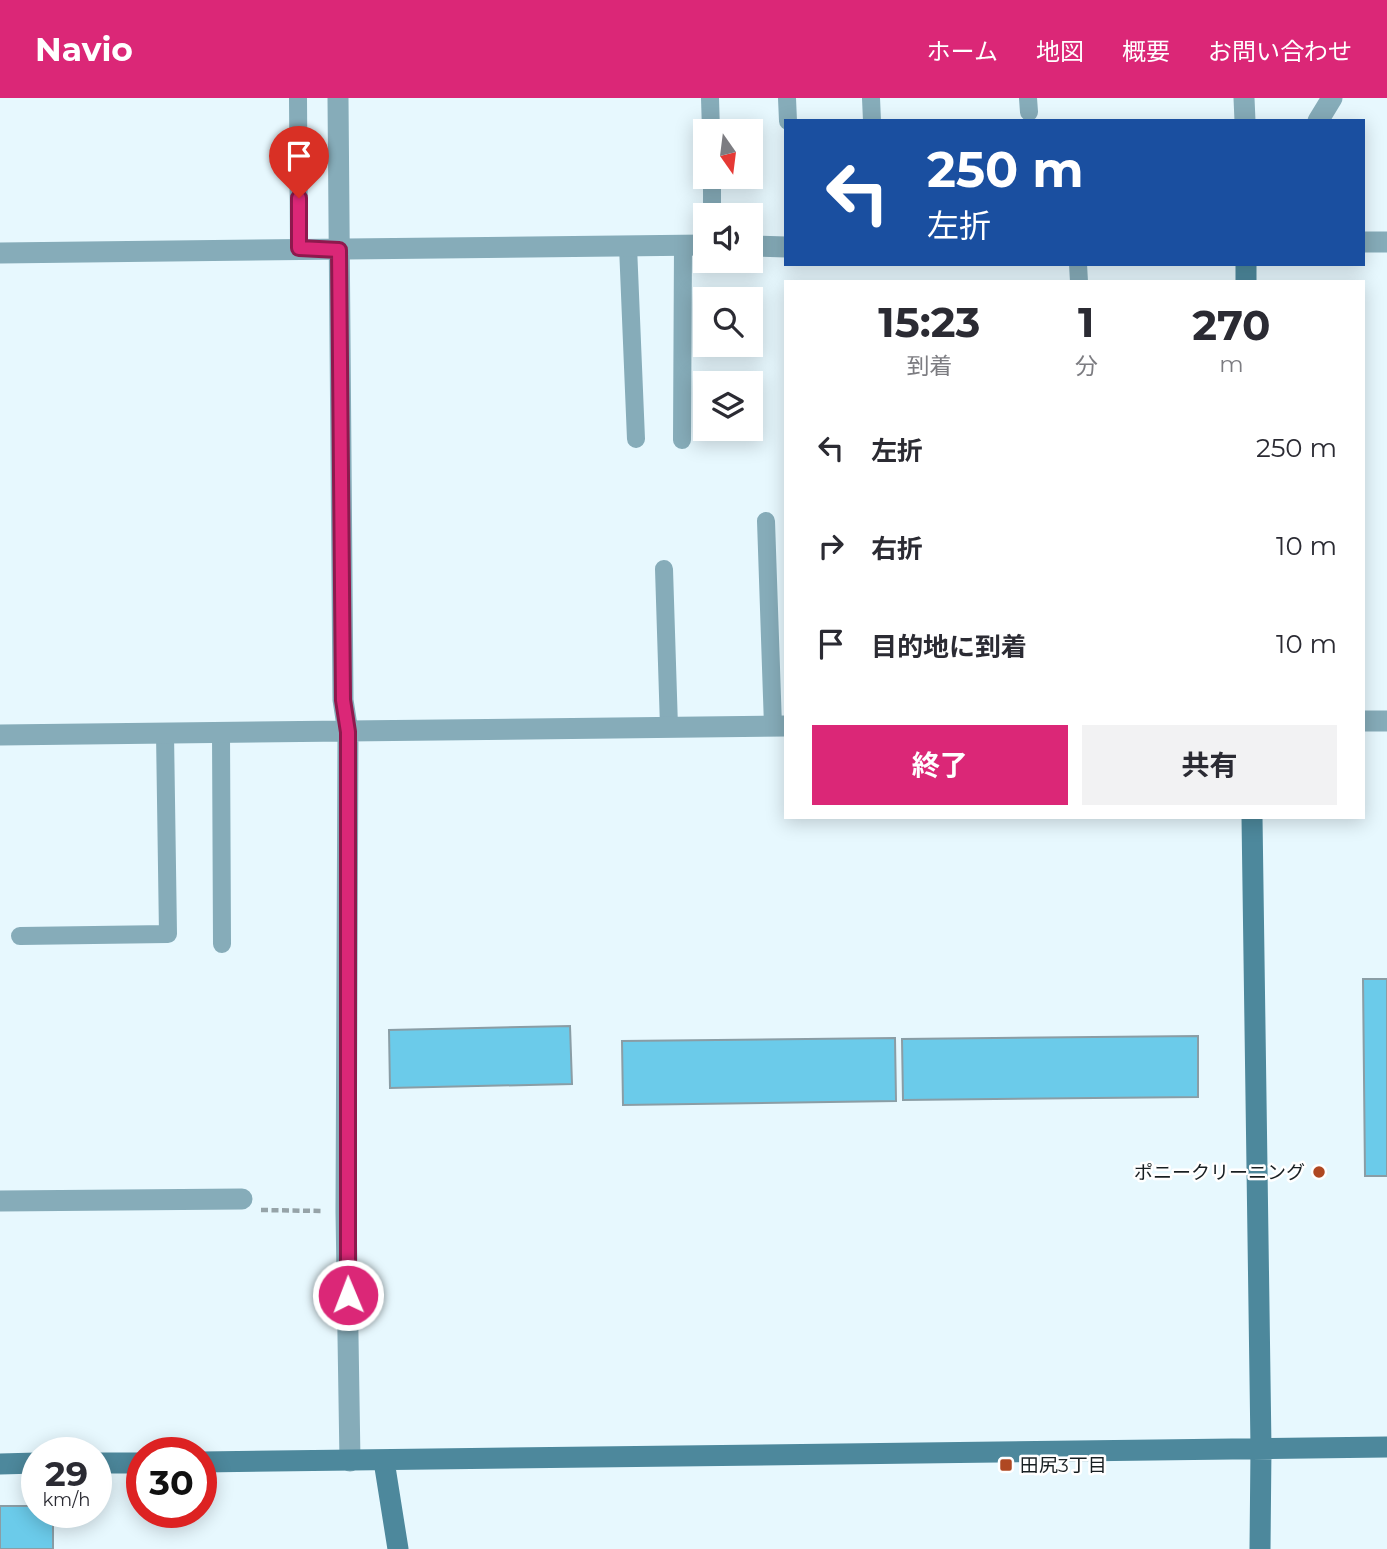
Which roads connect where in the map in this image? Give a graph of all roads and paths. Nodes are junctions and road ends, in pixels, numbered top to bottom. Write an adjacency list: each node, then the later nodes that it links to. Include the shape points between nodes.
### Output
1 (298, 98): 20 (lane)
2 (338, 98): 21 (street)
3 (710, 98): 8 (lane)
4 (787, 98): 9 (lane)
5 (871, 98): 10 (lane)
6 (1244, 98): 11 (street)
7 (1332, 98): 12 (street)
8 (711, 119)
9 (788, 119)
10 (872, 119)
11 (1245, 119)
12 (1319, 119)
13 (1365, 242): 14 (street)
14 (1387, 242)
15 (628, 246): 16 (street); 21 (street); 23 (lane)
16 (683, 246): 17 (street); 24 (lane)
17 (693, 246)
18 (763, 246): 19 (street)
19 (784, 247)
20 (299, 248): 21 (street); 22 (street)
21 (339, 250): 31 (street, via 343,700)
22 (0, 253)
23 (636, 439)
24 (682, 440)
25 (766, 522): 29 (lane)
26 (664, 569): 30 (lane)
27 (1365, 721): 28 (street)
28 (1387, 721)
29 (779, 726): 30 (street)
30 (669, 727): 31 (street)
31 (348, 732): 33 (street); 40 (street)
32 (165, 733): 33 (street); 34 (street); 36 (lane, via 169,934)
33 (221, 733): 37 (lane)
34 (0, 735)
35 (1252, 819): 42 (street)
36 (20, 936)
37 (222, 944)
38 (242, 1199): 39 (street); 40 (path, via 263,1211)
39 (0, 1201)
40 (346, 1212): 43 (street)
41 (1387, 1447): 42 (street)
42 (1261, 1448): 44 (street); 49 (street)
43 (351, 1461): 44 (street); 45 (street)
44 (384, 1461): 48 (street)
45 (217, 1462)
46 (21, 1463): 47 (street)
47 (0, 1464)
48 (398, 1549)
49 (1260, 1549)

